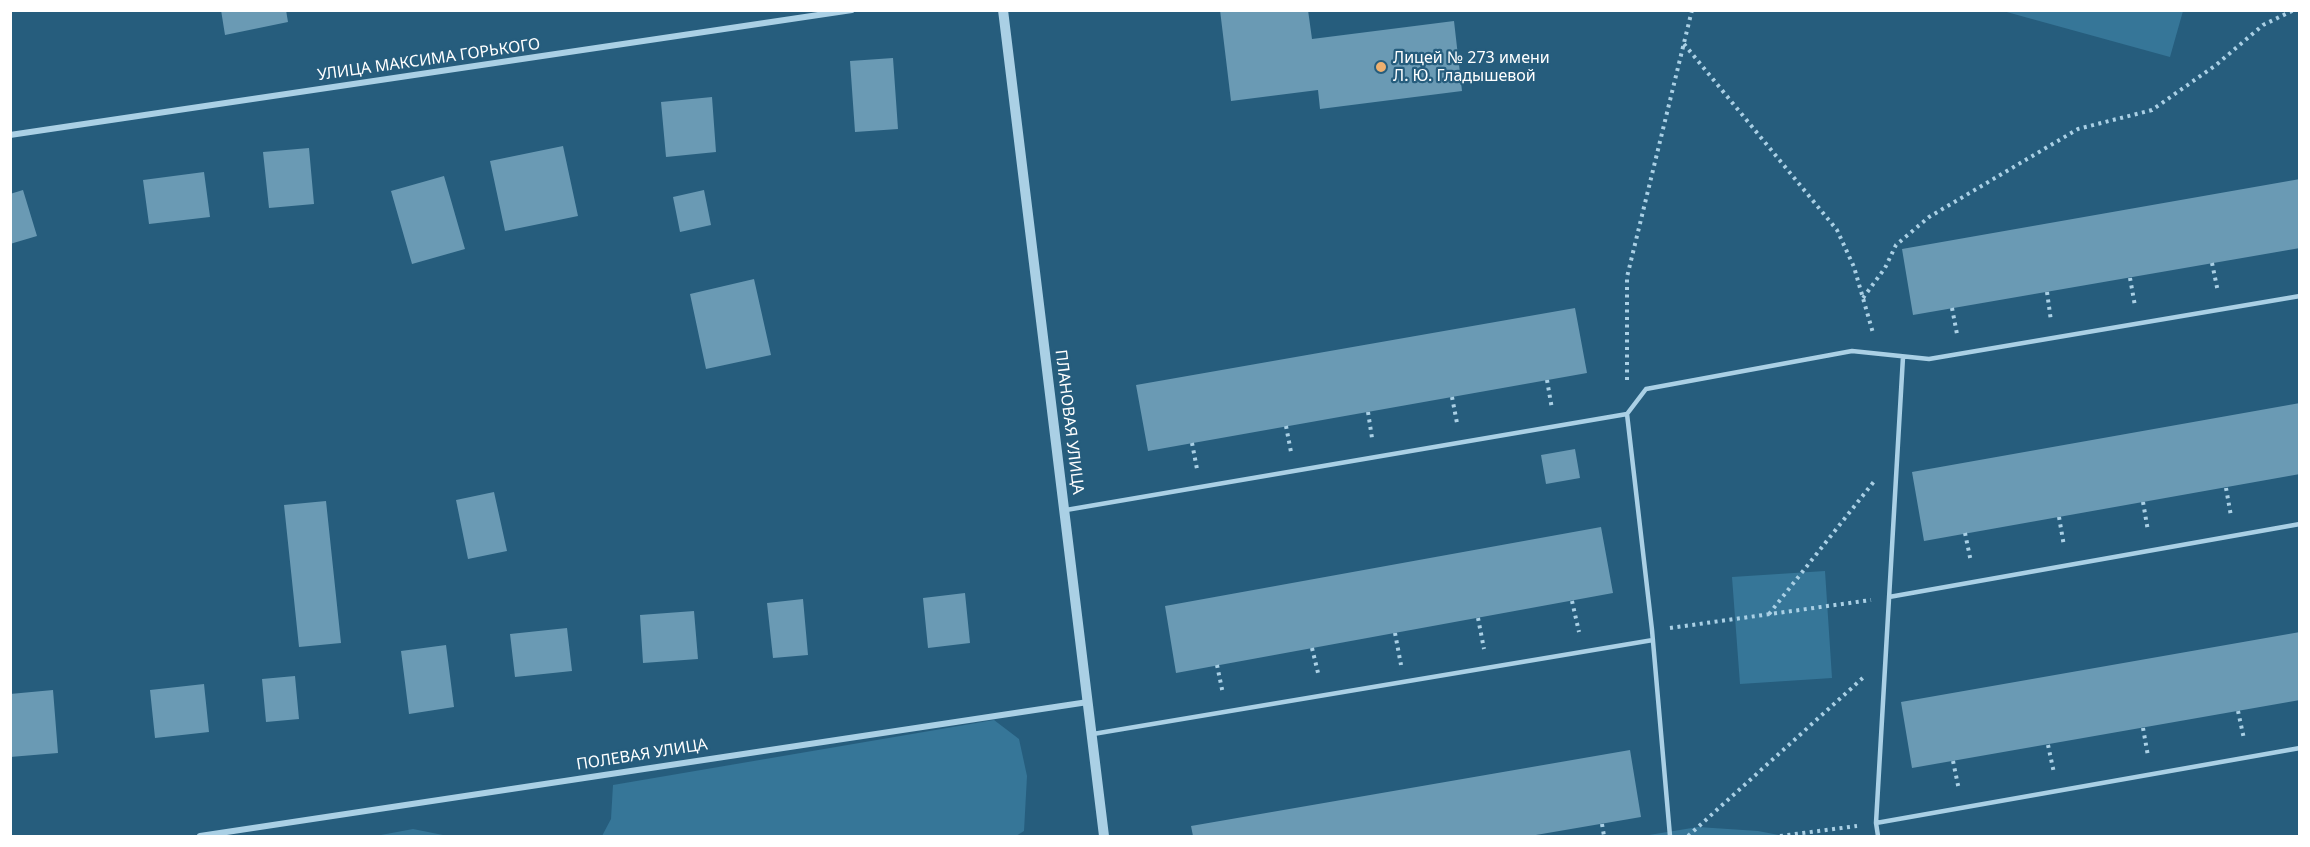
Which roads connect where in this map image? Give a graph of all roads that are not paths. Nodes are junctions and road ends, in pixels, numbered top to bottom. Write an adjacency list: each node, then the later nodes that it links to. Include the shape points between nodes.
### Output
1 (852, 10): 3 (street, УЛИЦА МАКСИМА ГОРЬКОГО)
2 (1004, 10): 7 (street, ПЛАНОВАЯ УЛИЦА)
3 (10, 135)
4 (2300, 296): 5 (lane, via 1929,359)
5 (1903, 357): 6 (lane, via 1852,351 1646,389); 9 (lane)
6 (1627, 414): 7 (lane); 10 (lane)
7 (1065, 510): 11 (street, ПЛАНОВАЯ УЛИЦА)
8 (2300, 524): 9 (lane)
9 (1889, 597): 14 (lane)
10 (1653, 639): 12 (lane); 17 (lane)
11 (1088, 702): 12 (street, ПЛАНОВАЯ УЛИЦА); 15 (street, ПОЛЕВАЯ УЛИЦА)
12 (1092, 734): 16 (street, ПЛАНОВАЯ УЛИЦА)
13 (2300, 748): 14 (lane)
14 (1876, 823): 18 (lane)
15 (200, 837)
16 (1104, 837)
17 (1670, 837)
18 (1878, 837)

